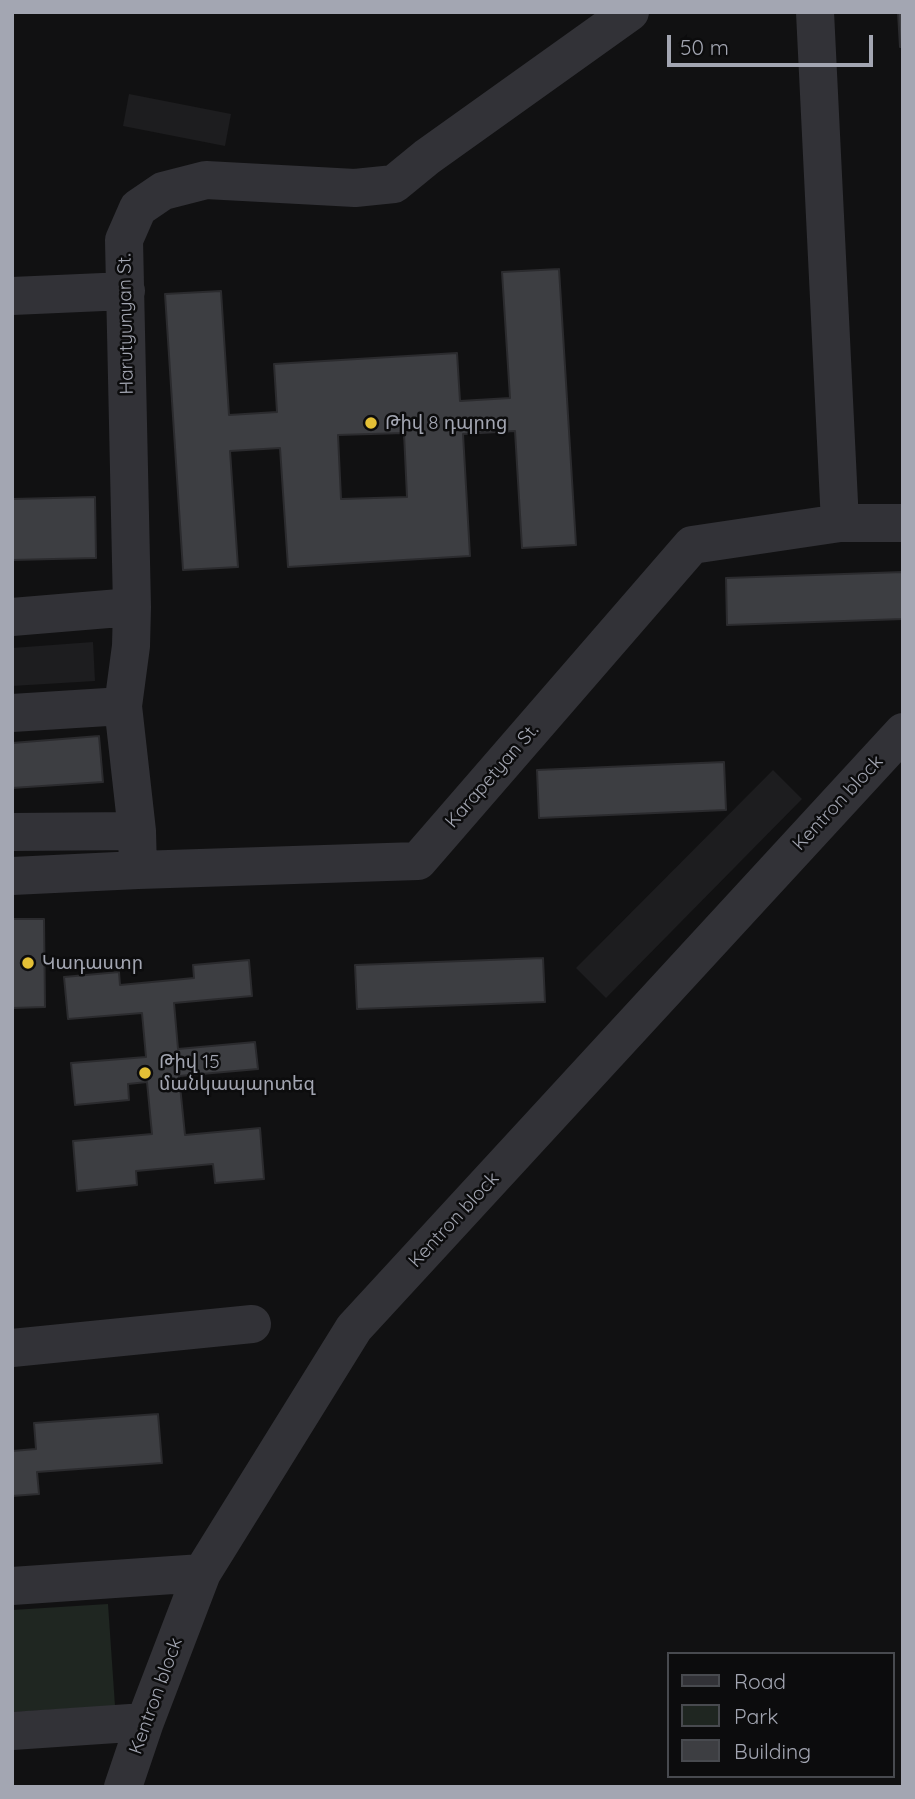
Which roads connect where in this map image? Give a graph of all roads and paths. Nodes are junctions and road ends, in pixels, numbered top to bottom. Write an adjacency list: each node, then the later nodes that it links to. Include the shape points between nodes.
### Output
1 (629, 12): 3 (street, Harutyunyan St., via 394,184 355,187 206,180 163,191 138,208 124,240)
2 (815, 12): 5 (street)
3 (125, 291): 4 (street); 7 (street, Harutyunyan St.)
4 (12, 296)
5 (840, 523): 6 (street, Karapetyan St.); 14 (street, Karapetyan St., via 692,545 418,861)
6 (903, 523)
7 (132, 607): 8 (street); 9 (street, Harutyunyan St.)
8 (12, 617)
9 (123, 706): 10 (street); 12 (street, Harutyunyan St.)
10 (12, 713)
11 (903, 732): 18 (street, Kentron block, via 354,1328)
12 (137, 831): 13 (street); 14 (street, Harutyunyan St.)
13 (12, 832)
14 (138, 870): 15 (street, Karapetyan St.)
15 (12, 876)
16 (252, 1324): 17 (street)
17 (12, 1348)
18 (202, 1573): 19 (street); 20 (street, Kentron block)
19 (12, 1586)
20 (145, 1722): 21 (street); 22 (street, Kentron block)
21 (12, 1731)
22 (123, 1787)

